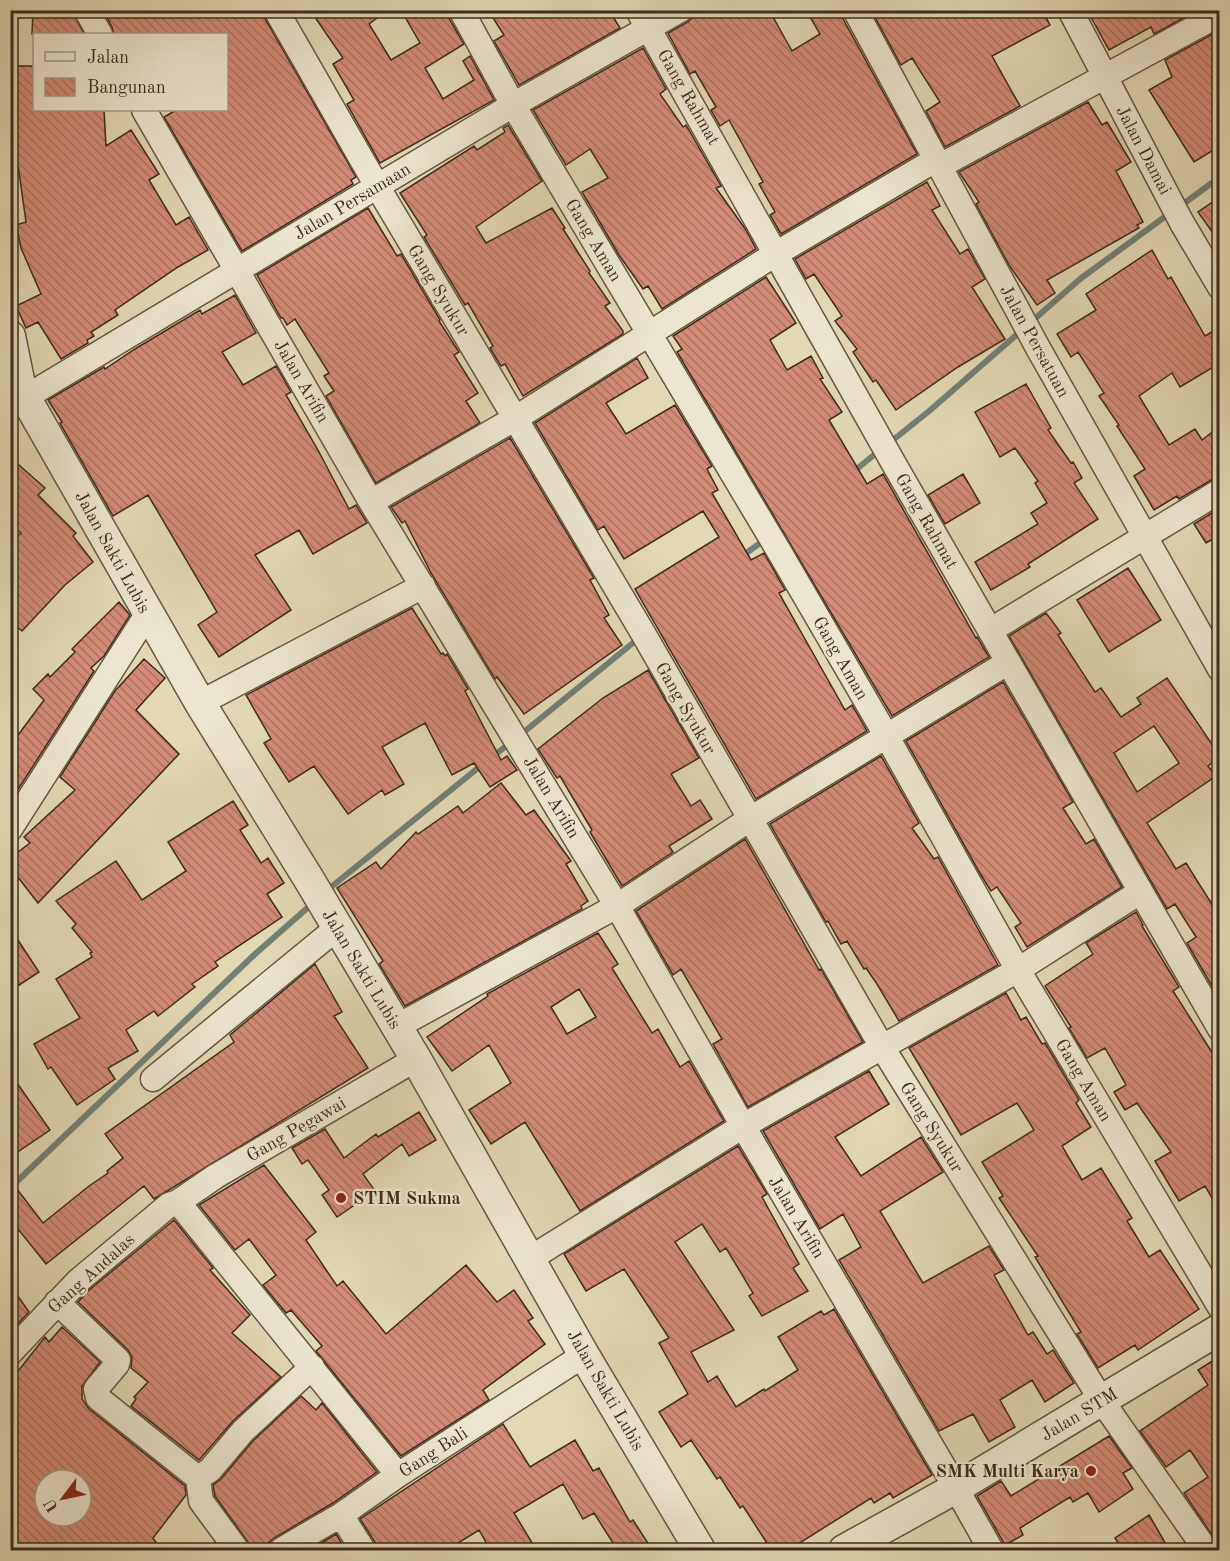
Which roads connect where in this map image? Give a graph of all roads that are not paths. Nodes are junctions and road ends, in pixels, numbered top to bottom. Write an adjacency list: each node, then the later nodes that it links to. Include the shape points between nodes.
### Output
1 (86, 10): 9 (street)
2 (276, 10): 14 (street, Gang Syukur)
3 (461, 10): 11 (street, Gang Aman)
4 (680, 10): 8 (street, Jalan Persamaan)
5 (855, 10): 13 (street, Jalan Persatuan)
6 (1070, 10): 10 (street, Jalan Damai)
7 (1220, 14): 10 (street)
8 (644, 20): 11 (street, Jalan Persamaan); 15 (street, Gang Rahmat)
9 (99, 33)
10 (1104, 76): 13 (street); 17 (street, Jalan Damai)
11 (513, 105): 14 (street, Jalan Persamaan); 18 (street, Gang Aman)
12 (145, 111): 16 (street, Jalan Arifin)
13 (938, 162): 15 (street); 24 (street, Jalan Persatuan)
14 (377, 186): 16 (street, Jalan Persamaan); 21 (street, Gang Syukur)
15 (777, 253): 18 (street); 27 (street, Gang Rahmat)
16 (237, 269): 20 (street, Jalan Persamaan); 23 (street, Jalan Arifin)
17 (1220, 287)
18 (649, 333): 21 (street); 31 (street, Gang Aman)
19 (10, 336): 20 (street, Jalan Sakti Lubis)
20 (19, 392): 26 (street, Jalan Sakti Lubis)
21 (516, 418): 23 (street); 32 (street, Gang Syukur)
22 (1220, 491): 24 (street)
23 (371, 502): 25 (street, Jalan Arifin)
24 (1145, 536): 27 (street); 29 (street, Jalan Persatuan)
25 (423, 586): 30 (street); 35 (street, Jalan Arifin)
26 (148, 613): 30 (street, Jalan Sakti Lubis); 33 (street)
27 (991, 630): 28 (street, Gang Rahmat)
28 (1007, 663): 31 (street); 34 (street, Gang Rahmat)
29 (1220, 669)
30 (200, 703): 36 (street, Jalan Sakti Lubis)
31 (886, 735): 32 (street); 37 (street, Gang Aman)
32 (750, 819): 35 (street); 40 (street, Gang Syukur)
33 (10, 829)
34 (1140, 892): 37 (street); 39 (street, Gang Rahmat)
35 (617, 906): 38 (street); 43 (street, Jalan Arifin)
36 (335, 924): 38 (street, Jalan Sakti Lubis); 42 (street)
37 (1018, 970): 40 (street); 47 (street, Gang Aman)
38 (396, 1027): 41 (street, Jalan Sakti Lubis)
39 (1220, 1029)
40 (882, 1047): 43 (street); 52 (street, Gang Syukur)
41 (416, 1059): 44 (street, Gang Pegawai); 45 (street, Jalan Sakti Lubis)
42 (153, 1079)
43 (743, 1126): 45 (street); 55 (street, Jalan Arifin)
44 (178, 1202): 46 (street, Gang Andalas, via 169,1205 102,1260); 51 (street)
45 (531, 1258): 50 (street, Jalan Sakti Lubis)
46 (57, 1302): 49 (street, Gang Andalas); 54 (street, via 118,1360 96,1389 98,1398)
47 (1220, 1307)
48 (1220, 1329): 52 (street, Jalan STM)
49 (10, 1353)
50 (584, 1355): 53 (street, Gang Bali); 60 (street, Jalan Sakti Lubis)
51 (312, 1367): 53 (street); 54 (street)
52 (1102, 1401): 55 (street, Jalan STM); 63 (street, Gang Syukur)
53 (398, 1475): 56 (street, Gang Bali)
54 (198, 1478): 57 (street, via 201,1501)
55 (956, 1488): 61 (street, Jalan STM); 62 (street, Jalan Arifin)
56 (341, 1515): 58 (street, Gang Bali); 59 (street)
57 (237, 1551)
58 (281, 1551)
59 (363, 1551)
60 (700, 1551)
61 (844, 1551)
62 (991, 1551)
63 (1206, 1551)

